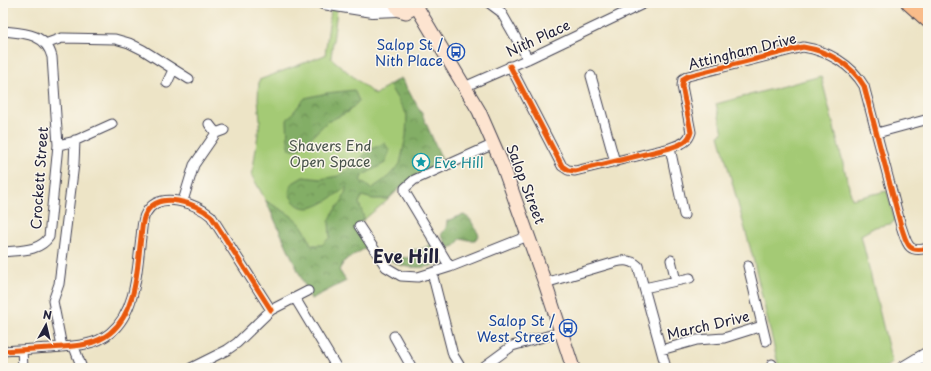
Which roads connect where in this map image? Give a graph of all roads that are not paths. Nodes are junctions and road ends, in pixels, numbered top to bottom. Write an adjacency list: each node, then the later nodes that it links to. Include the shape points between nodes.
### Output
1 (323, 3): 5 (street, via 374,11)
2 (489, 3): 10 (street, via 501,12)
3 (645, 3): 6 (street, Nith Place)
4 (909, 3): 7 (main road)
5 (404, 6): 16 (main road, Salop Street, via 425,22)
6 (628, 6): 10 (street, Nith Place)
7 (928, 20)
8 (3, 31): 9 (street, via 35,35)
9 (45, 44): 12 (street, via 62,38 115,39 143,50); 23 (street, Crockett Street, via 50,48 52,57)
10 (528, 59): 11 (street, Nith Place)
11 (510, 66): 16 (street, Nith Place); 25 (street, Attingham Drive, via 562,166 575,171)
12 (174, 70): 14 (street); 15 (street)
13 (591, 76): 25 (street)
14 (189, 79)
15 (167, 83)
16 (464, 87): 22 (main road, Salop Street)
17 (928, 120): 20 (street)
18 (112, 124): 21 (street)
19 (210, 124): 26 (street, via 220,132 194,165)
20 (877, 133): 24 (street, Attingham Drive, via 864,86 857,74 837,59 815,49 803,47 683,79 682,86 691,132 684,143); 30 (street, Attingham Drive, via 908,245 912,250)
21 (75, 140): 23 (street); 47 (street, via 59,284 53,301)
22 (494, 144): 29 (main road, Salop Street); 34 (street, via 414,180 405,188)
23 (58, 145): 31 (street, Crockett Street, via 49,237 45,244 33,248)
24 (670, 148): 25 (street, Attingham Drive); 27 (street)
25 (615, 162)
26 (183, 201): 42 (street, via 211,216); 48 (street, via 164,201 145,213 132,298 126,311 114,330 104,338)
27 (684, 215)
28 (359, 226): 35 (street, via 386,267 401,276 418,277)
29 (528, 236): 34 (street); 38 (main road, Salop Street)
30 (928, 248)
31 (3, 252)
32 (671, 260): 37 (street)
33 (748, 266): 43 (street, March Drive)
34 (450, 267): 35 (street)
35 (432, 273): 58 (street, via 453,355)
36 (690, 278): 37 (street)
37 (676, 281): 39 (street)
38 (545, 283): 39 (street, via 623,260 631,261 638,266); 44 (main road, Salop Street)
39 (644, 288): 50 (street)
40 (308, 291): 41 (street)
41 (295, 298): 42 (street); 56 (street)
42 (271, 310): 53 (street, via 237,344)
43 (762, 326): 46 (street, March Drive); 50 (street, March Drive, via 724,338 697,340)
44 (561, 332): 59 (street, via 512,346); 60 (main road, Salop Street)
45 (394, 336): 57 (street)
46 (766, 341)
47 (62, 347): 48 (street); 49 (street)
48 (74, 347): 55 (street)
49 (22, 350): 51 (street); 54 (street)
50 (661, 350): 61 (street)
51 (3, 351)
52 (928, 353): 62 (street)
53 (196, 367)
54 (23, 368)
55 (82, 368)
56 (337, 368)
57 (412, 368)
58 (461, 368)
59 (482, 368)
60 (573, 368)
61 (666, 368)
62 (903, 368)

